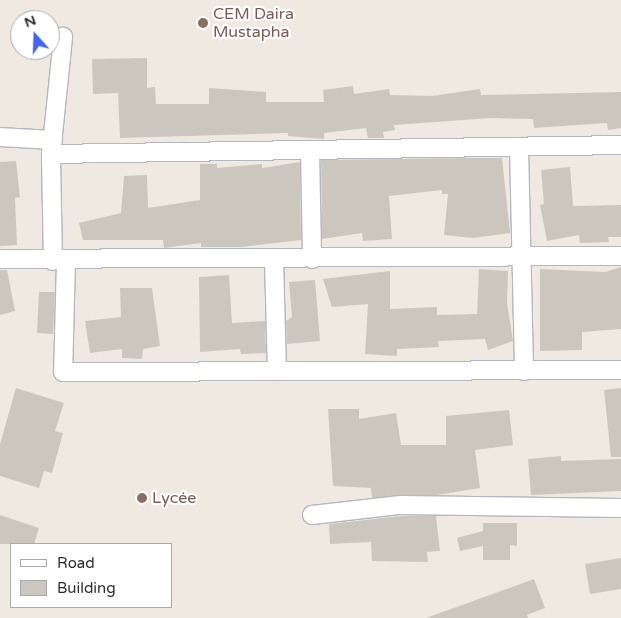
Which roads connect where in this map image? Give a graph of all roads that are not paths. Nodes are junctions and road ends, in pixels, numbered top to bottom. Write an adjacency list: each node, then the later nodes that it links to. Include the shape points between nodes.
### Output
1 (63, 37): 4 (street)
2 (0, 137): 4 (street)
3 (621, 145): 5 (street)
4 (52, 147): 6 (street); 12 (street)
5 (519, 147): 6 (street); 8 (street)
6 (310, 150): 10 (street)
7 (621, 256): 8 (street)
8 (522, 257): 10 (street); 13 (street)
9 (0, 258): 12 (street)
10 (312, 259): 11 (street)
11 (274, 260): 12 (street); 15 (street)
12 (59, 261): 15 (street, via 63,372)
13 (524, 370): 14 (street); 15 (street)
14 (621, 370)
15 (277, 371)
16 (621, 508): 17 (street, via 400,505)
17 (312, 515)

